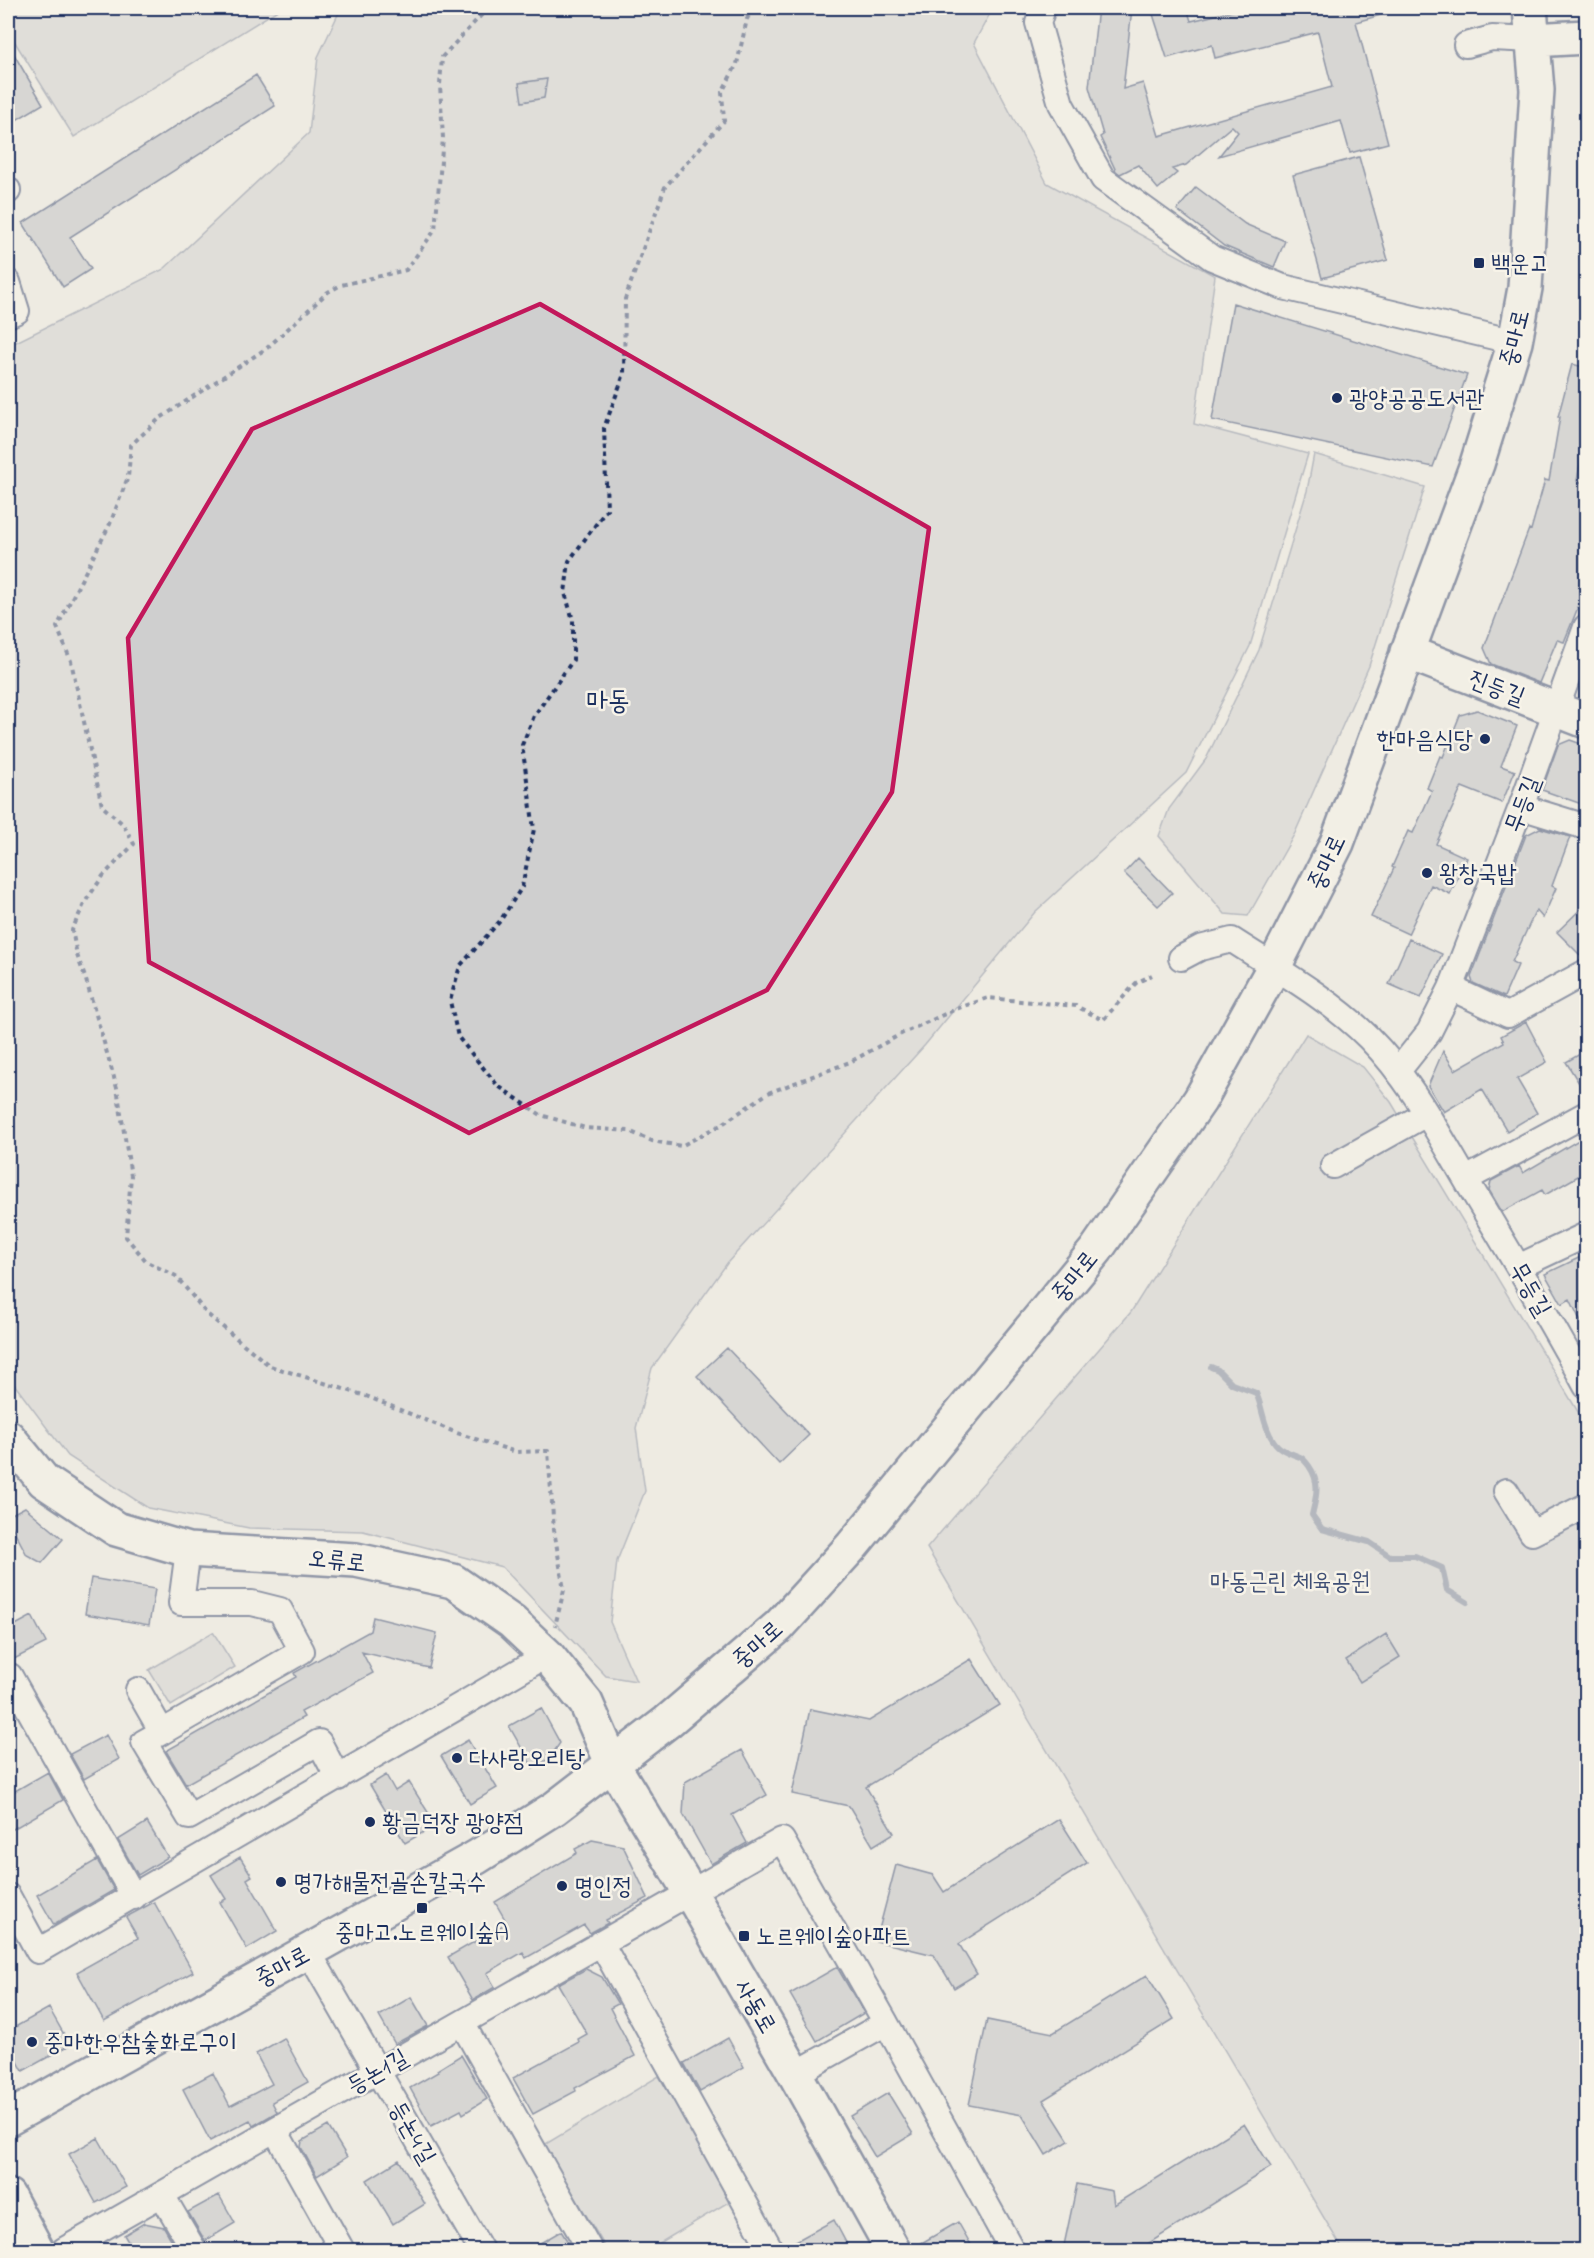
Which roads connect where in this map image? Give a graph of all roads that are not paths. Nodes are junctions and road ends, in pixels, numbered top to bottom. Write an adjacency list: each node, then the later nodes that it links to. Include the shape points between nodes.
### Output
1 (1044, 8): 8 (street, via 1038,23 1061,104 1103,179 1212,258 1283,287)
2 (1530, 8): 4 (main road, 중마로)
3 (1587, 37): 4 (main road)
4 (1533, 40): 5 (street, via 1492,38); 8 (main road, 중마로, via 1537,90 1534,156 1526,288)
5 (1466, 45)
6 (8, 282): 7 (street, via 17,311)
7 (8, 315)
8 (1515, 342): 10 (main road, 중마로, via 1477,464)
9 (1587, 627): 11 (street, 무등길)
10 (1407, 652): 11 (main road, 진등길); 15 (main road, 중마로, via 1337,843)
11 (1572, 715): 12 (street, 무등길)
12 (1521, 807): 13 (street); 17 (street, 무등길)
13 (1587, 826)
14 (1181, 958): 15 (street, 무등길, via 1200,948 1232,940)
15 (1274, 967): 18 (street, 무등길, via 1369,1037); 34 (main road, 중마로, via 1200,1100 1096,1250 913,1474 779,1626)
16 (1587, 972): 17 (street, via 1509,1015)
17 (1451, 988): 18 (street, 무등길, via 1429,1032)
18 (1398, 1071): 19 (street, 무등길)
19 (1426, 1114): 21 (street); 22 (street, 무등길)
20 (1587, 1114): 22 (street)
21 (1333, 1166)
22 (1466, 1179): 24 (street, 무등길)
23 (1587, 1235): 24 (street)
24 (1518, 1267): 25 (street, 무등길)
25 (1585, 1381)
26 (8, 1437): 29 (main road, 오류로, via 44,1480 116,1529)
27 (1506, 1491): 28 (street, via 1532,1533)
28 (1587, 1506)
29 (188, 1550): 30 (main road, 오류로, via 356,1560 453,1581 512,1622); 33 (street, via 181,1603 252,1603 280,1610 302,1651)
30 (547, 1655): 34 (main road, 오류로, via 586,1703); 35 (street)
31 (8, 1677): 38 (street)
32 (138, 1690): 33 (street)
33 (162, 1732): 35 (street, via 144,1742 189,1817 318,1742)
34 (613, 1765): 36 (main road, 사동로); 40 (main road, 중마로, via 555,1808 474,1859)
35 (338, 1778): 38 (street)
36 (690, 1892): 39 (street, 등논1길); 42 (street, 등논1길, via 782,1840); 44 (main road, 사동로)
37 (8, 1896): 38 (street, via 38,1951)
38 (134, 1897)
39 (601, 1943): 41 (street, 등논1길); 55 (street)
40 (308, 1951): 43 (street, 등논4길); 45 (main road, 중마로)
41 (462, 2023): 43 (street, 등논1길); 54 (street)
42 (886, 2023): 44 (street); 57 (street)
43 (378, 2070): 46 (street, 등논1길); 53 (street, 등논4길)
44 (795, 2074): 56 (main road, 사동로)
45 (8, 2119)
46 (275, 2130): 47 (street, 등논1길); 52 (street)
47 (162, 2195): 50 (street, 등논1길); 51 (street)
48 (8, 2196): 49 (main road)
49 (37, 2250)
50 (64, 2250)
51 (194, 2250)
52 (342, 2250)
53 (480, 2250)
54 (590, 2250)
55 (771, 2250)
56 (893, 2250)
57 (1012, 2250)

